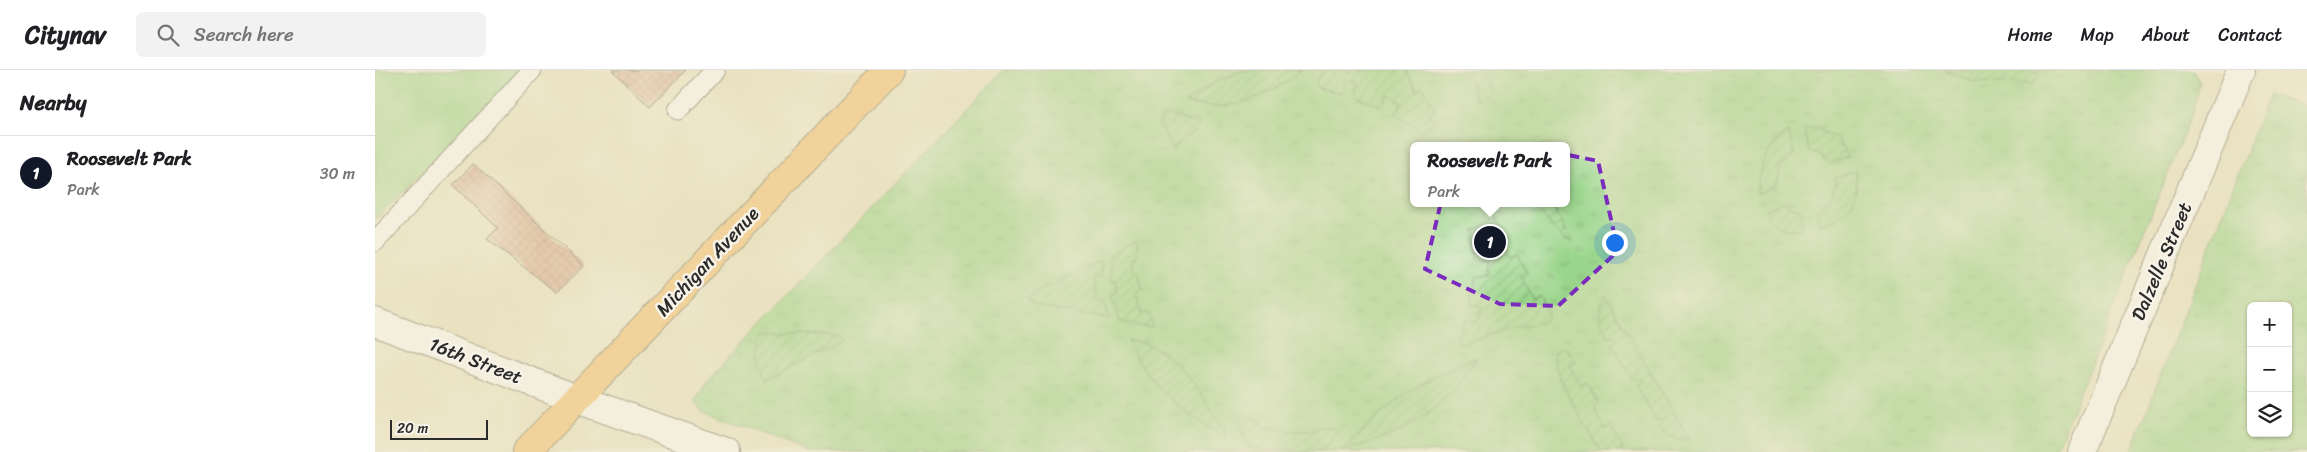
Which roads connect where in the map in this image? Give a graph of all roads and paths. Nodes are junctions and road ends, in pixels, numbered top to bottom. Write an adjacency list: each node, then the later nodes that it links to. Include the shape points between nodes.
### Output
1 (532, 70): 6 (lane)
2 (715, 70): 5 (lane)
3 (889, 70): 8 (main road, Michigan Avenue)
4 (2241, 70): 11 (street, Dalzelle Street)
5 (678, 110)
6 (375, 242)
7 (375, 322): 8 (street, 16th Street)
8 (577, 399): 9 (main road, Michigan Avenue); 10 (street, 16th Street)
9 (526, 452)
10 (726, 452)
11 (2082, 452)

